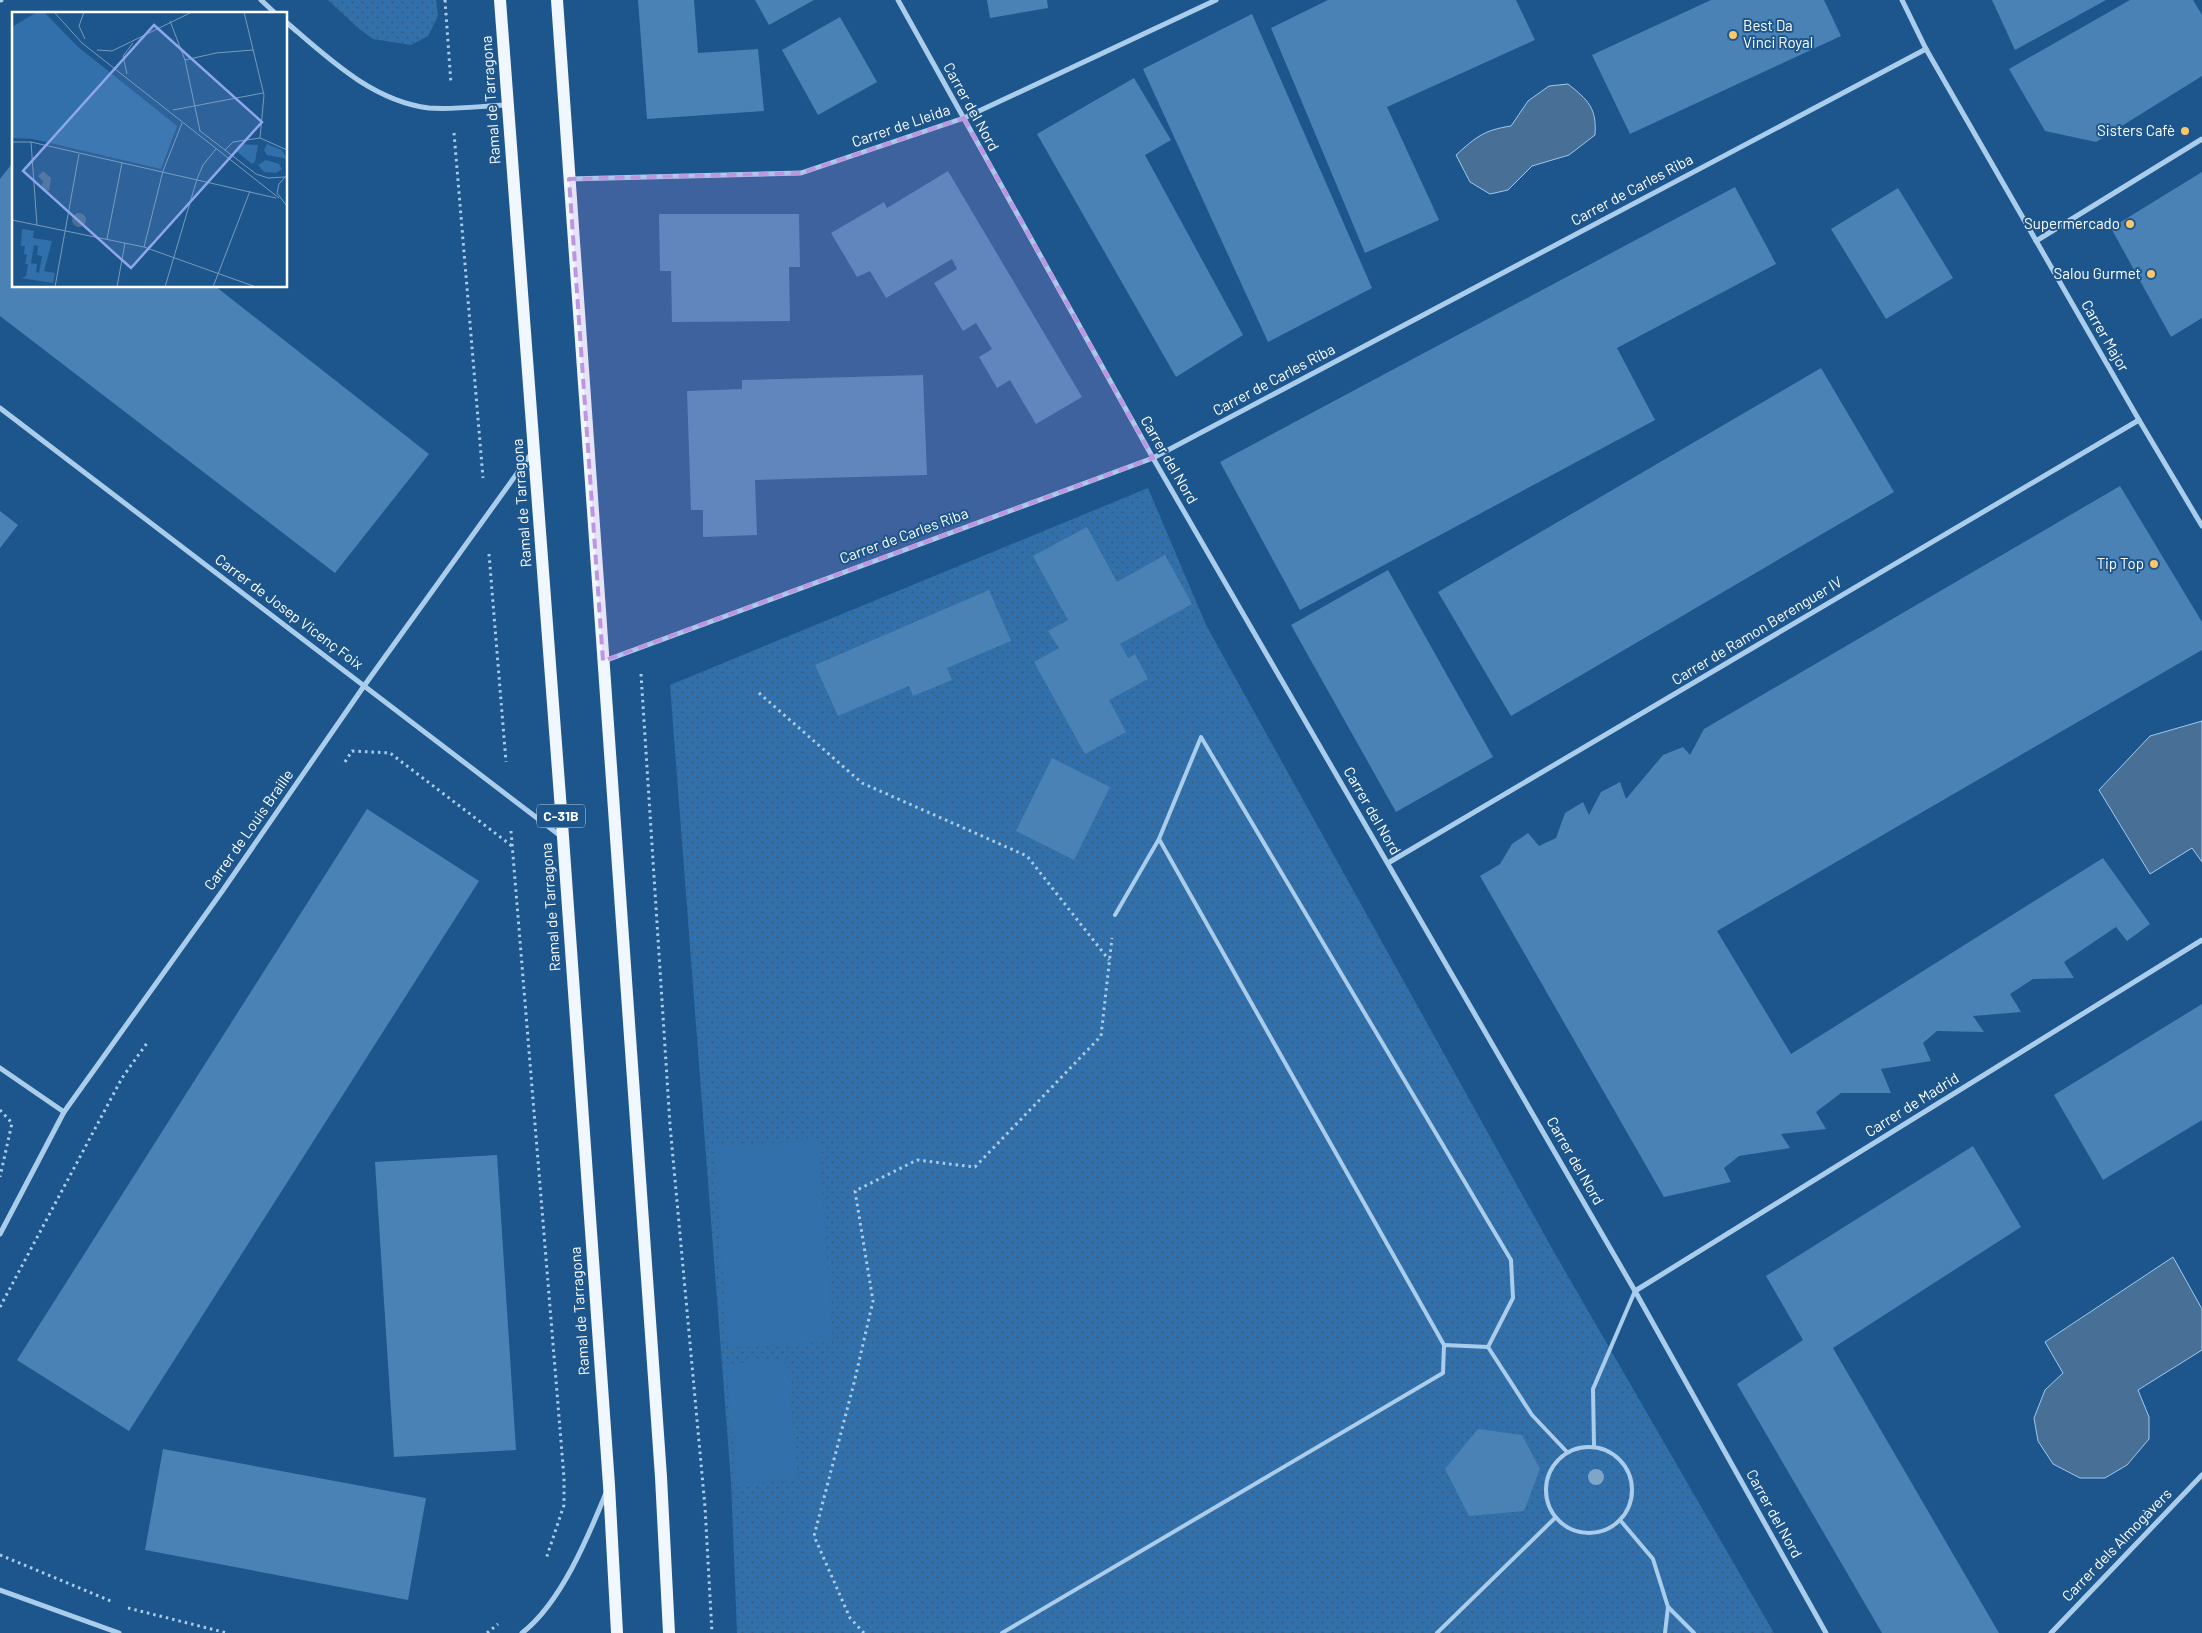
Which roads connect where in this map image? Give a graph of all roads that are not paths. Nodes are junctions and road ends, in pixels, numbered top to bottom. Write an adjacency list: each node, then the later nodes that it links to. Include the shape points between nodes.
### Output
1 (261, 0): 7 (street)
2 (500, 0): 10 (main road, Ramal de Tarragona / C-31B)
3 (556, 0): 13 (main road)
4 (898, 0): 11 (street, Carrer del Nord)
5 (1216, 0): 11 (street, Carrer de Lleida)
6 (1902, 0): 9 (street, Carrer Major)
7 (274, 12)
8 (288, 24): 10 (street, via 343,70 382,94 406,103 430,108)
9 (1926, 49): 14 (street, Carrer Major); 18 (street, Carrer de Carles Riba)
10 (507, 105): 17 (main road, Ramal de Tarragona / C-31B)
11 (964, 118): 13 (street, Carrer de Lleida, via 801,173); 18 (street, Carrer del Nord)
12 (2202, 139): 14 (street)
13 (569, 179): 20 (main road)
14 (2036, 241): 16 (street, Carrer Major)
15 (0, 408): 21 (street, Carrer de Josep Vicenç Foix)
16 (2139, 420): 19 (street, Carrer Major); 24 (street, Carrer de Ramon Berenguer IV)
17 (535, 449): 21 (street, Carrer de Louis Braille); 22 (main road, Ramal de Tarragona / C-31B)
18 (1153, 458): 20 (street, Carrer de Carles Riba); 24 (street, Carrer del Nord)
19 (2202, 526)
20 (603, 661): 44 (main road, via 661,1477)
21 (364, 686): 22 (street, Carrer de Josep Vicenç Foix); 28 (street, Carrer de Louis Braille)
22 (562, 837): 36 (main road, Ramal de Tarragona / C-31B)
23 (1159, 839): 25 (lane); 31 (lane); 32 (lane, via 1201,737 1511,1260 1513,1298)
24 (1388, 864): 30 (street, Carrer del Nord)
25 (1115, 916)
26 (2202, 940): 30 (street, Carrer de Madrid)
27 (0, 1068): 28 (street)
28 (64, 1112): 29 (street, Carrer de Louis Braille)
29 (0, 1234)
30 (1635, 1291): 33 (lane, via 1592,1389); 49 (street, Carrer del Nord)
31 (1444, 1345): 32 (lane); 45 (lane, via 1443,1372)
32 (1488, 1347): 34 (lane, via 1532,1415)
33 (1594, 1446): 34 (lane); 38 (lane, via 1610,1451 1630,1476 1629,1507)
34 (1568, 1452): 37 (lane, via 1554,1464 1546,1481 1546,1500)
35 (2202, 1475): 50 (street, Carrer dels Almogàvers)
36 (609, 1485): 42 (street, via 588,1539 559,1588); 43 (main road, Ramal de Tarragona / C-31B)
37 (1555, 1518): 38 (lane, via 1569,1529 1587,1534 1605,1530); 46 (lane)
38 (1620, 1520): 40 (lane, via 1653,1559)
39 (0, 1590): 41 (street)
40 (1668, 1607): 47 (lane); 48 (lane)
41 (119, 1633)
42 (522, 1633)
43 (617, 1633)
44 (669, 1633)
45 (1002, 1633)
46 (1437, 1633)
47 (1665, 1633)
48 (1694, 1633)
49 (1826, 1633)
50 (2051, 1633)

